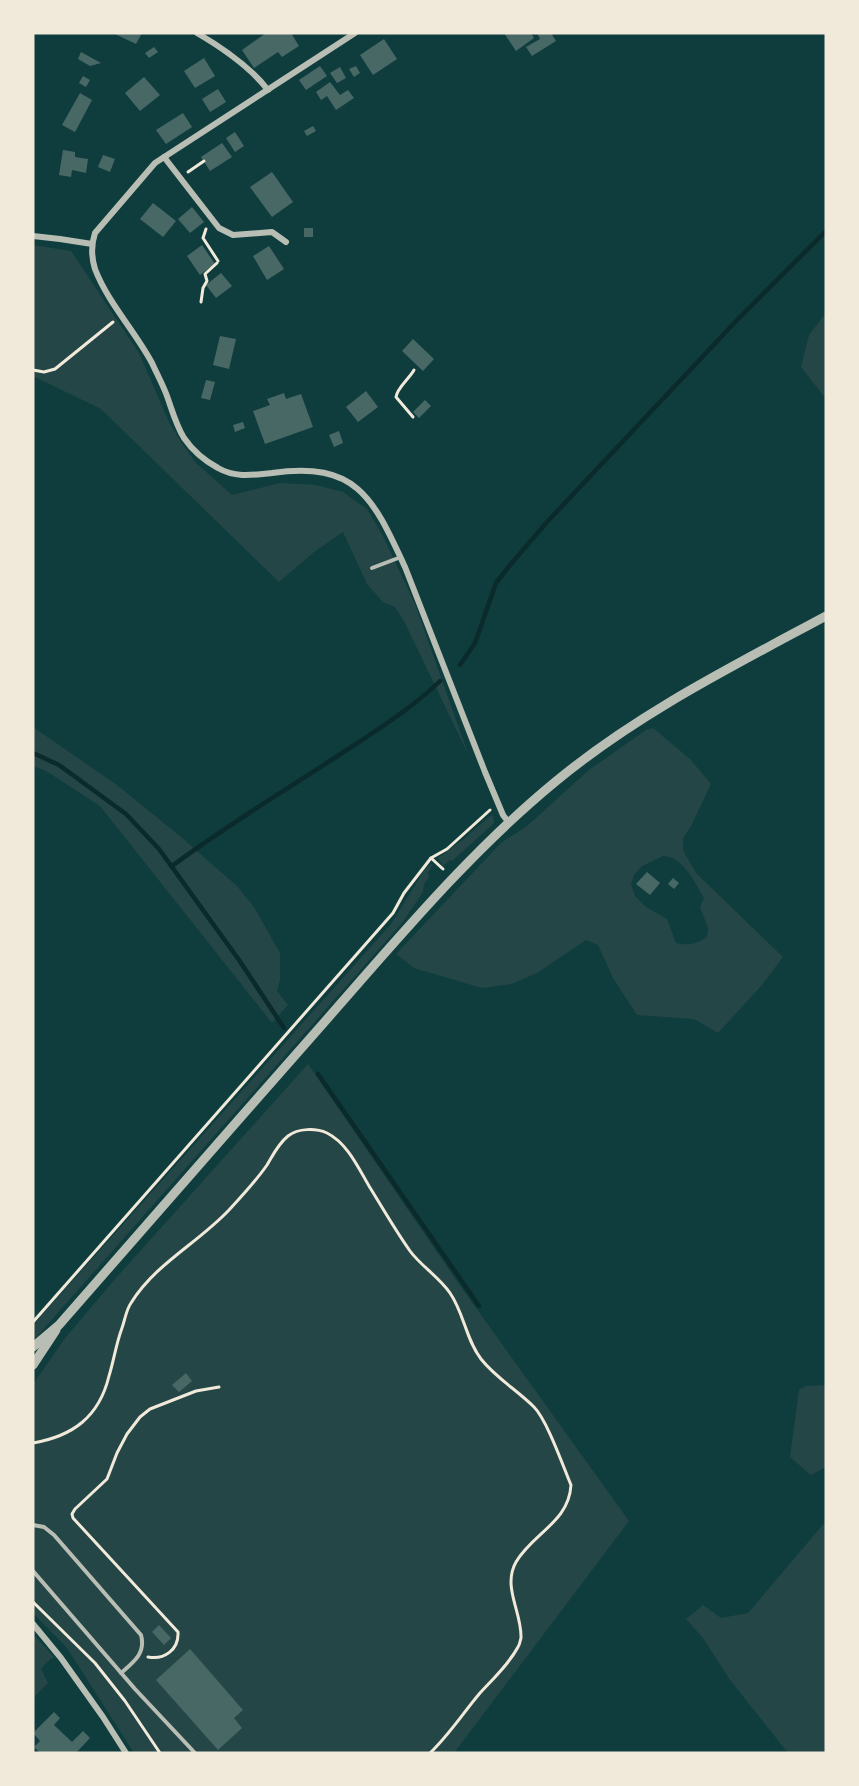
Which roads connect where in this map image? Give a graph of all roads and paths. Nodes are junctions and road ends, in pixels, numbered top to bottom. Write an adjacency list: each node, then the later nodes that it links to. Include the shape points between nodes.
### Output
1 (197, 33): 3 (street)
2 (355, 33): 3 (street)
3 (268, 90): 4 (street)
4 (164, 157): 6 (street); 10 (street, via 95,233)
5 (204, 161): 6 (path)
6 (179, 177): 7 (street)
7 (213, 220): 9 (street, via 233,236 272,232); 11 (path, via 203,238 218,262 205,274)
8 (33, 236): 10 (street)
9 (286, 242)
10 (92, 244): 12 (street, via 96,271)
11 (201, 302)
12 (121, 315): 13 (path, via 55,369); 16 (street, via 151,361 174,418 193,449 228,473 242,476 307,470 348,481 370,501)
13 (33, 370)
14 (414, 370): 15 (path, via 396,392)
15 (413, 417)
16 (401, 557): 17 (lane); 19 (street)
17 (372, 568)
18 (826, 616): 20 (street, via 624,731)
19 (498, 803): 20 (street); 21 (path, via 447,849)
20 (509, 822): 24 (street, via 393,944)
21 (431, 858): 22 (path); 23 (path, via 393,913)
22 (443, 869)
23 (33, 1322)
24 (59, 1325): 25 (street); 26 (street)
25 (33, 1347)
26 (33, 1365)
27 (219, 1387): 33 (path, via 150,1408 127,1434 107,1479 72,1514 178,1632 175,1647 161,1658)
28 (33, 1443): 38 (path, via 69,1432 92,1413 109,1380 129,1305 155,1273 230,1209 288,1136 308,1130 333,1137 357,1165 411,1252 449,1292 480,1358 542,1418 571,1485 565,1509 515,1563 511,1595 520,1645)
29 (33, 1525): 33 (lane, via 54,1535 137,1628 142,1639)
30 (33, 1571): 34 (lane)
31 (33, 1602): 36 (path, via 95,1663)
32 (33, 1624): 35 (street)
33 (141, 1653): 34 (lane)
34 (121, 1673): 37 (lane)
35 (126, 1753)
36 (160, 1753)
37 (195, 1753)
38 (429, 1753)

